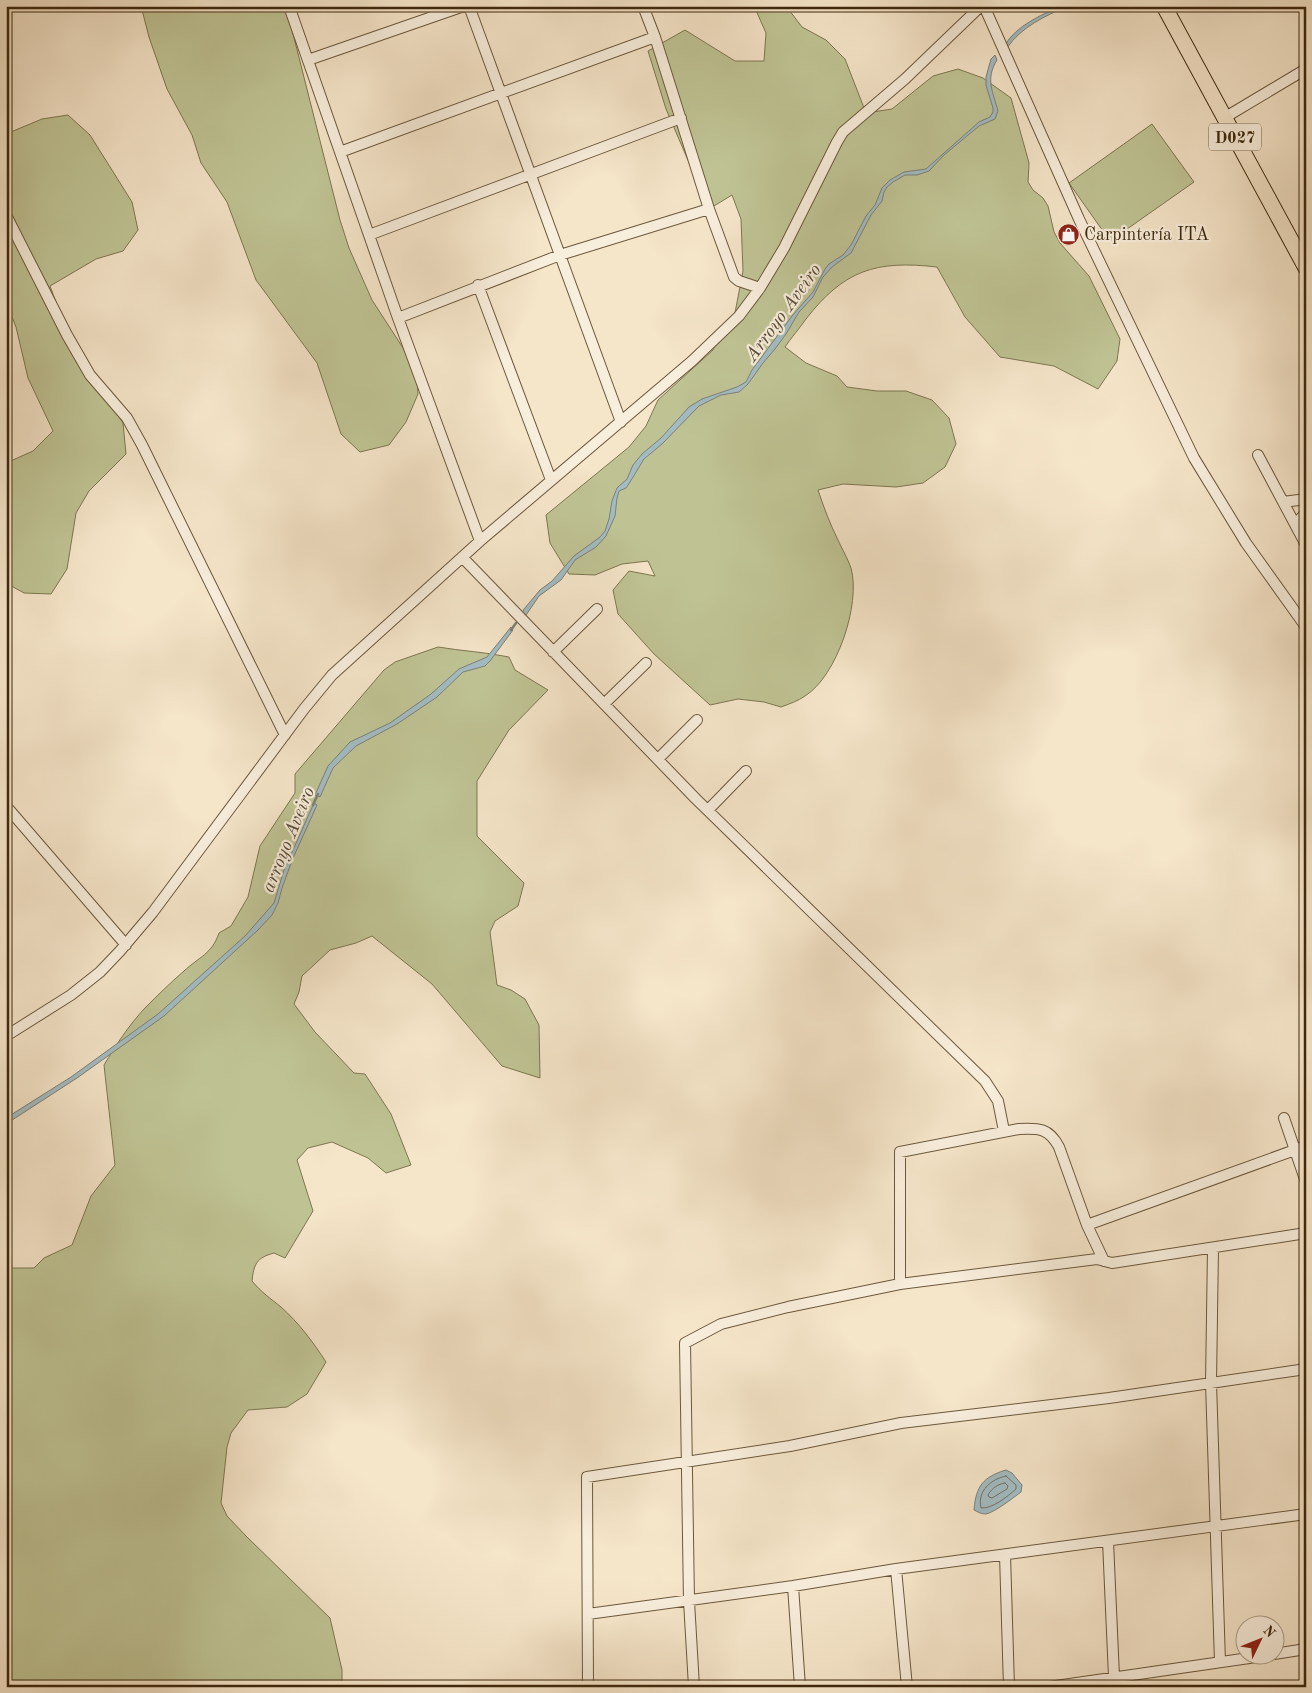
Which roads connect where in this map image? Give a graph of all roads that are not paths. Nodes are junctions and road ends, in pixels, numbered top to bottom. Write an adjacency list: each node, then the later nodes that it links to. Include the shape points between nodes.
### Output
1 (289, 6): 8 (street)
2 (464, 6): 8 (street)
3 (469, 6): 10 (street)
4 (643, 6): 7 (street)
5 (983, 6): 22 (street, via 843,132); 35 (street, via 1079,219 1194,458 1246,543)
6 (1164, 6): 12 (main road, D027)
7 (655, 37): 10 (street); 11 (street)
8 (308, 60): 13 (street)
9 (1306, 69): 12 (street)
10 (501, 94): 13 (street); 14 (street)
11 (681, 118): 14 (street); 15 (street)
12 (1224, 118): 18 (main road, D027)
13 (340, 152): 17 (street)
14 (530, 175): 17 (street); 19 (street)
15 (709, 209): 19 (street); 22 (street, via 734,277 739,282)
16 (6, 215): 40 (street, via 90,375 127,418 142,445)
17 (369, 236): 23 (street)
18 (1300, 245): 20 (main road, D027)
19 (560, 254): 21 (street); 24 (street)
20 (1306, 268)
21 (478, 286): 23 (street); 26 (street)
22 (760, 288): 24 (street, via 720,335)
23 (398, 318): 31 (street)
24 (621, 422): 26 (street)
25 (1258, 455): 28 (street)
26 (551, 480): 31 (street)
27 (1306, 499): 28 (street)
28 (1283, 502): 30 (street)
29 (1306, 513): 30 (street)
30 (1295, 524): 32 (street)
31 (480, 541): 33 (street)
32 (1306, 545)
33 (462, 557): 36 (street); 40 (street, via 332,675)
34 (597, 609): 36 (street)
35 (1306, 627)
36 (553, 652): 38 (street)
37 (646, 663): 38 (street)
38 (604, 704): 41 (street)
39 (697, 720): 41 (street)
40 (285, 735): 45 (street)
41 (658, 760): 44 (street)
42 (746, 770): 44 (street)
43 (6, 806): 45 (street)
44 (708, 810): 48 (street, via 985,1081 998,1101)
45 (126, 945): 46 (street, via 71,995)
46 (6, 1036)
47 (1284, 1118): 49 (street)
48 (1004, 1131): 51 (street, via 1046,1130 1055,1138); 55 (street, via 900,1152)
49 (1301, 1148): 50 (street); 51 (street)
50 (1306, 1182)
51 (1088, 1225): 54 (street)
52 (1306, 1233): 53 (street)
53 (1214, 1248): 54 (street, via 1112,1263); 57 (street)
54 (1104, 1261): 55 (street, via 1096,1259)
55 (900, 1284): 58 (street, via 748,1316 720,1324 685,1343)
56 (1306, 1369): 57 (street)
57 (1211, 1383): 58 (street, via 901,1423 790,1446); 60 (street)
58 (686, 1462): 65 (street); 66 (street, via 587,1477)
59 (1306, 1514): 60 (street)
60 (1216, 1525): 61 (street); 70 (street)
61 (1108, 1541): 62 (street); 71 (street)
62 (1005, 1555): 63 (street); 76 (street)
63 (896, 1569): 64 (street); 75 (street)
64 (793, 1586): 65 (street); 74 (street)
65 (689, 1601): 66 (street); 73 (street)
66 (588, 1614): 72 (street)
67 (1306, 1649): 68 (street)
68 (1284, 1652)
69 (1234, 1660): 70 (street)
70 (1220, 1662): 71 (street)
71 (1114, 1677): 77 (street)
72 (588, 1687)
73 (694, 1687)
74 (800, 1687)
75 (907, 1687)
76 (1009, 1687)
77 (1049, 1687)

